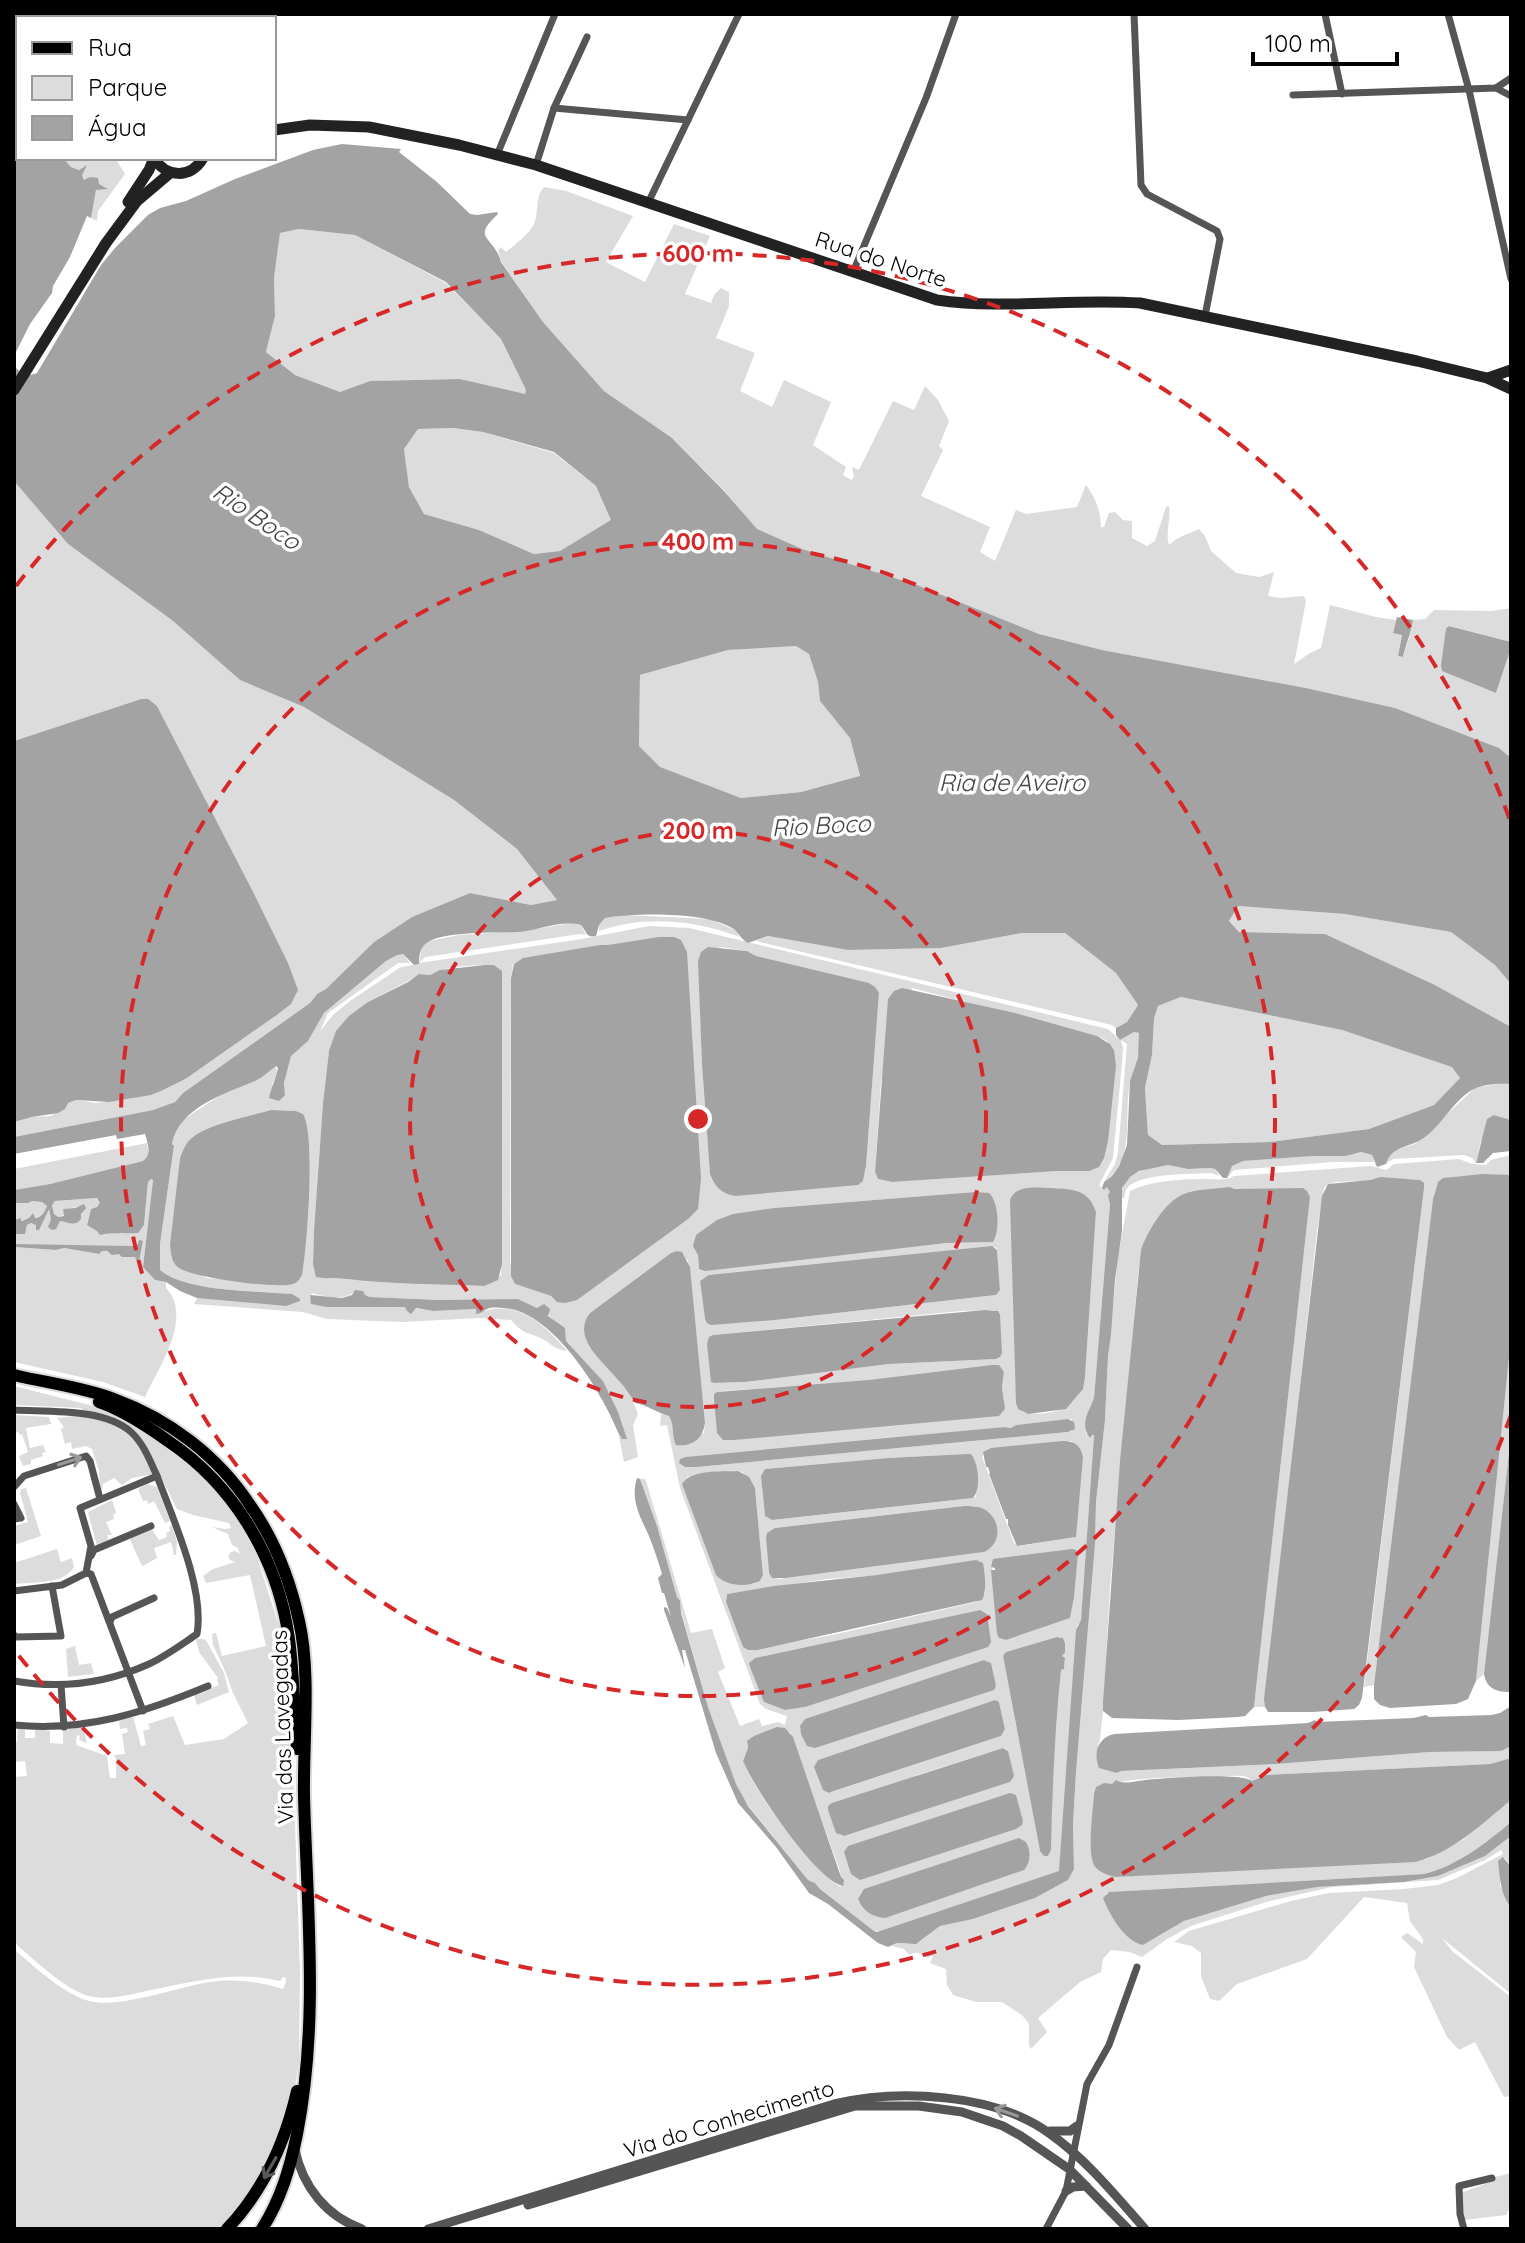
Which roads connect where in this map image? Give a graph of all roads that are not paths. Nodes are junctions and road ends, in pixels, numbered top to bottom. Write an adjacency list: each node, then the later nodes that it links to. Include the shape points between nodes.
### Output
1 (555, 14): 17 (street)
2 (739, 14): 15 (street)
3 (956, 14): 24 (street)
4 (1134, 14): 26 (street, via 1141,185 1147,194 1217,231 1220,239)
5 (1325, 14): 11 (street)
6 (1448, 14): 10 (street)
7 (587, 37): 14 (street)
8 (1511, 78): 9 (street)
9 (1496, 88): 10 (street); 13 (street)
10 (1469, 90): 11 (street); 25 (street)
11 (1342, 94): 12 (street)
12 (1293, 95)
13 (1511, 96)
14 (554, 108): 15 (street); 21 (street)
15 (688, 120): 23 (street)
16 (276, 130): 17 (main road, Rua do Norte, via 369,127)
17 (497, 155): 21 (main road, Rua do Norte)
18 (153, 160): 27 (main road, via 87,258)
19 (156, 160): 22 (main road)
20 (202, 160): 22 (main road, via 187,173)
21 (536, 165): 23 (main road, Rua do Norte)
22 (170, 173): 27 (main road, via 137,201)
23 (648, 203): 24 (main road, Rua do Norte)
24 (853, 272): 26 (main road, Rua do Norte, via 960,304 1112,301)
25 (1511, 279)
26 (1205, 316): 29 (main road, Rua do Norte)
27 (32, 355): 30 (main road); 32 (main road)
28 (1511, 370): 29 (main road)
29 (1487, 378): 31 (main road, Rua do Norte)
30 (14, 380)
31 (1511, 389)
32 (14, 390)
33 (14, 1378): 35 (main road, Via das Lavegadas, via 90,1399); 42 (main road, Via das Lavegadas, via 82,1389 165,1424 216,1463)
34 (14, 1410): 36 (street, via 106,1418 131,1431)
35 (126, 1416): 42 (main road, via 159,1427 190,1449); 50 (main road, Via das Lavegadas, via 204,1469 235,1504 273,1578)
36 (157, 1476): 38 (street); 51 (street, via 191,1573 200,1619 197,1634 149,1664)
37 (14, 1487): 38 (street, one-way to 38, via 24,1476 86,1456)
38 (100, 1499): 43 (street, via 80,1508 91,1546)
39 (14, 1504): 40 (street, via 21,1518)
40 (14, 1519)
41 (151, 1526): 43 (street, via 94,1550)
42 (267, 1534): 50 (main road, via 291,1619); 61 (main road, Via das Lavegadas, via 293,1599 304,1653 310,2032)
43 (89, 1558): 44 (street)
44 (86, 1573): 45 (street); 48 (street, via 91,1574)
45 (52, 1586): 46 (street); 49 (street, via 61,1636)
46 (14, 1591)
47 (154, 1598): 48 (street)
48 (110, 1622): 51 (street)
49 (14, 1635)
50 (290, 1648): 67 (main road, Via das Lavegadas, one-way to 67, via 304,2053 290,2121 274,2162)
51 (129, 1670): 53 (street, via 95,1682); 55 (street)
52 (14, 1681): 53 (street)
53 (61, 1685): 57 (street)
54 (208, 1686): 55 (street)
55 (143, 1711): 57 (street)
56 (14, 1725): 57 (street)
57 (64, 1727)
58 (1137, 1967): 59 (street, via 1109,2045 1087,2084)
59 (1077, 2126): 60 (street); 62 (street)
60 (1048, 2131): 62 (street, Via do Conhecimento); 70 (street, Via do Conhecimento, one-way to 70, via 1011,2113 954,2099 853,2100)
61 (294, 2147): 68 (main road, Via das Lavegadas, via 282,2192); 69 (street, via 318,2199)
62 (1073, 2151): 63 (street); 74 (street, Via do Conhecimento)
63 (1069, 2169): 65 (street, Via do Conhecimento); 66 (street); 71 (street, Via do Conhecimento, via 1016,2133 962,2112 855,2106)
64 (1492, 2178): 75 (street, via 1459,2186)
65 (1086, 2186): 66 (street); 73 (street, Via do Conhecimento)
66 (1066, 2191): 72 (street)
67 (227, 2229)
68 (262, 2229)
69 (362, 2229)
70 (428, 2229)
71 (448, 2229)
72 (1046, 2229)
73 (1128, 2229)
74 (1145, 2229)
75 (1464, 2229)

